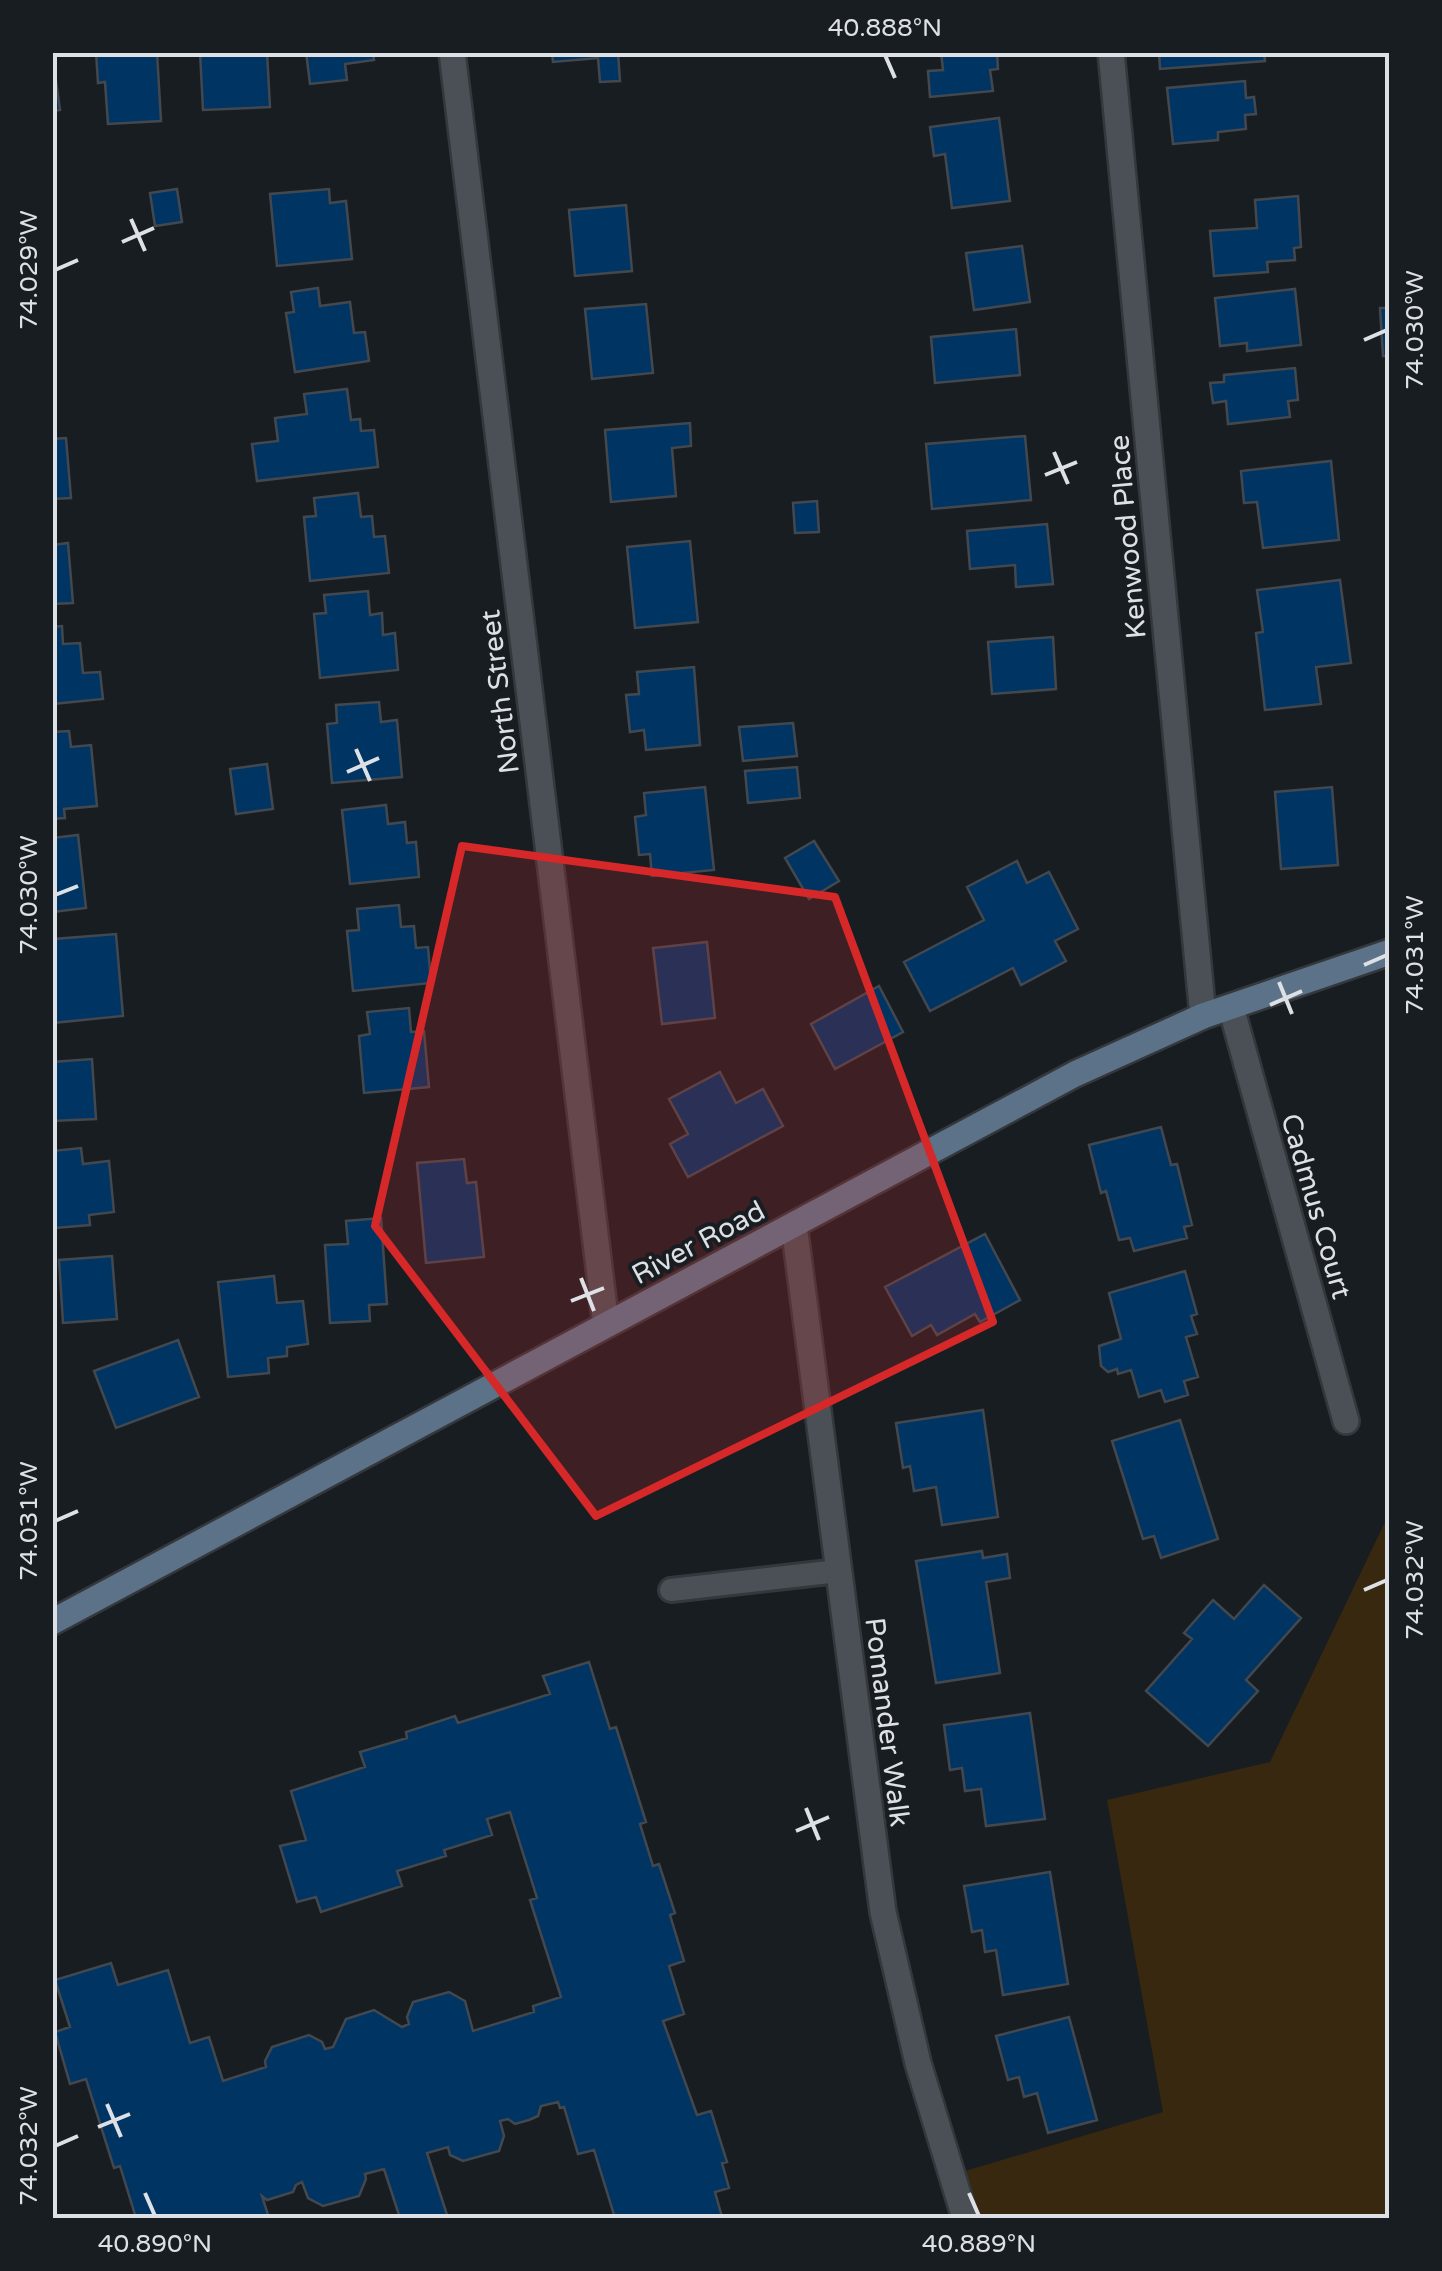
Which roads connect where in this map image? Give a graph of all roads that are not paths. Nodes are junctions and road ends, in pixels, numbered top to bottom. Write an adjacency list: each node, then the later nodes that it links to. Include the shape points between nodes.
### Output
1 (452, 52): 7 (street, North Street)
2 (1111, 52): 5 (street, Kenwood Place)
3 (1390, 952): 4 (main road, River Road)
4 (1231, 1007): 5 (main road, River Road); 8 (street, Cadmus Court)
5 (1204, 1016): 6 (main road, River Road, via 1076,1074)
6 (794, 1224): 7 (main road, River Road); 9 (street, Pomander Walk)
7 (606, 1325): 11 (main road, River Road)
8 (1346, 1422)
9 (838, 1571): 10 (lane); 12 (street, Pomander Walk, via 883,1912 918,2063)
10 (671, 1590)
11 (52, 1622)
12 (965, 2218)

